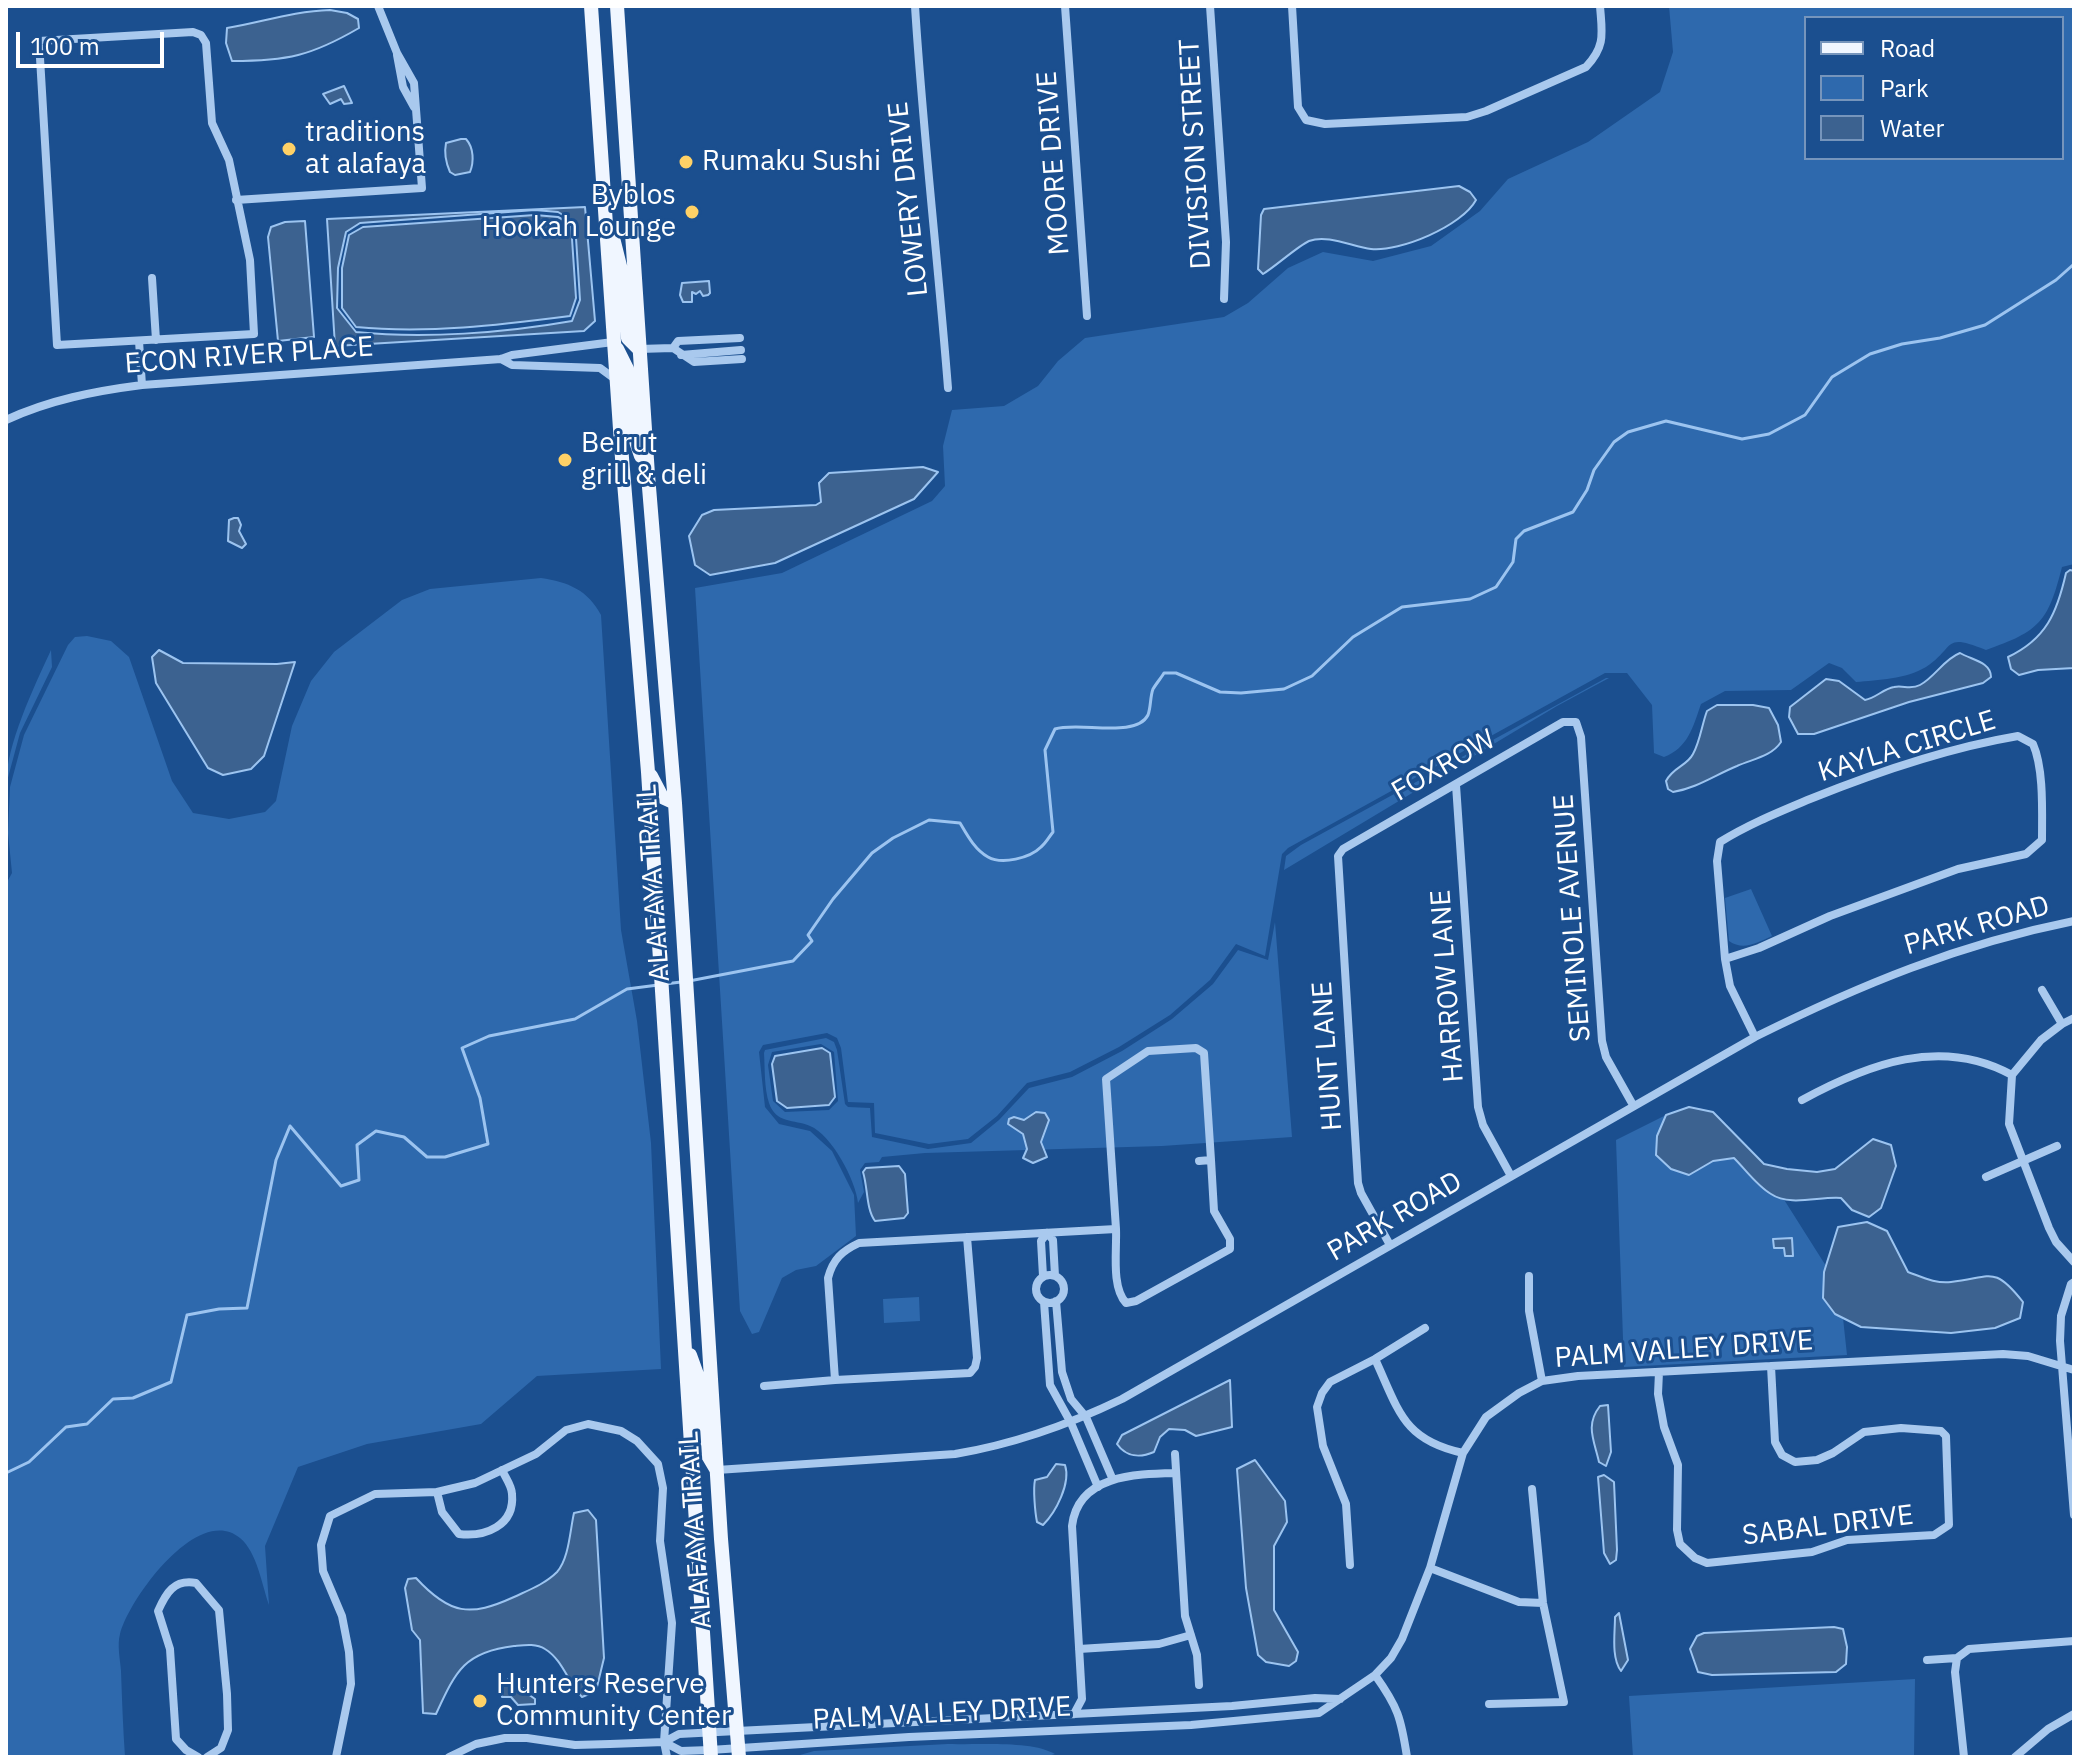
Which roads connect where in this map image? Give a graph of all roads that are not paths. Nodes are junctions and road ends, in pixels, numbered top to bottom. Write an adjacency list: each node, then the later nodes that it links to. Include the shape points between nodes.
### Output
1 (378, 6): 9 (street, via 414,83 422,188)
2 (591, 6): 10 (main road, ALAFAYA TRAIL)
3 (617, 6): 18 (main road, ALAFAYA TRAIL)
4 (915, 6): 24 (street, LOWERY DRIVE)
5 (1065, 6): 13 (street, MOORE DRIVE)
6 (1210, 6): 12 (street, DIVISION STREET, via 1226,242)
7 (1292, 6): 8 (street, via 1298,107 1306,120 1325,124 1467,117 1486,111 1586,67 1602,41)
8 (1600, 6)
9 (236, 200): 15 (street, via 250,260 254,334); 16 (street, via 229,160 212,123 201,35 39,41 57,345)
10 (605, 211): 17 (main road, ALAFAYA TRAIL); 18 (main road, via 622,274 628,338)
11 (152, 278): 15 (street)
12 (1224, 299)
13 (1087, 316)
14 (740, 338): 19 (street, via 678,341)
15 (156, 340): 16 (street)
16 (139, 341): 23 (street)
17 (613, 342): 21 (street, ECON RIVER PLACE); 22 (main road, ALAFAYA TRAIL); 26 (main road, via 627,369 632,430)
18 (639, 349): 19 (street); 26 (main road, ALAFAYA TRAIL)
19 (676, 352): 20 (street)
20 (741, 355)
21 (501, 359): 22 (street, ECON RIVER PLACE, via 512,365 600,368); 23 (street, ECON RIVER PLACE)
22 (616, 380): 28 (main road, ALAFAYA TRAIL)
23 (142, 385): 25 (street, ECON RIVER PLACE, via 90,392)
24 (948, 388)
25 (6, 420)
26 (648, 475): 30 (main road, ALAFAYA TRAIL)
27 (1576, 722): 29 (street, FOXROW, via 1563,722); 40 (street, SEMINOLE AVENUE, via 1602,1041)
28 (648, 772): 30 (main road, via 662,797); 41 (main road, ALAFAYA TRAIL)
29 (1456, 785): 31 (street, FOXROW); 47 (street, HARROW LANE, via 1478,1107)
30 (675, 803): 46 (main road, ALAFAYA TRAIL)
31 (1338, 856): 52 (street, HUNT LANE, via 1358,1183)
32 (2074, 921): 37 (street, PARK ROAD, via 1987,942 1879,979)
33 (1725, 959): 33 (street, KAYLA CIRCLE, via 1958,869 2026,854 2042,840 2038,754 2033,744 2018,736 1908,763 1745,826 1720,842); 37 (street, KAYLA CIRCLE, via 1730,986)
34 (2042, 990): 36 (street)
35 (2074, 1018): 36 (street)
36 (2062, 1024): 38 (street)
37 (1755, 1037): 40 (street, PARK ROAD)
38 (2012, 1075): 39 (street, via 1976,1059 1945,1055 1885,1062); 45 (street, via 2009,1124)
39 (1802, 1100)
40 (1633, 1105): 47 (street, PARK ROAD)
41 (672, 1136): 46 (main road); 61 (main road, ALAFAYA TRAIL)
42 (2057, 1146): 45 (street)
43 (1211, 1160): 44 (street); 49 (street, via 1214,1211 1230,1249 1126,1303 1118,1287); 49 (street, via 1204,1053 1196,1048 1148,1051 1106,1079)
44 (1199, 1161)
45 (2022, 1162): 48 (street); 53 (street, via 2056,1242)
46 (699, 1163): 77 (main road, ALAFAYA TRAIL)
47 (1511, 1176): 52 (street, PARK ROAD)
48 (1986, 1177)
49 (1116, 1229): 50 (street)
50 (1047, 1233): 51 (street); 54 (street, via 1041,1241); 55 (street, via 1053,1240)
51 (967, 1237): 67 (street, via 859,1243 838,1256 828,1278); 67 (street, via 975,1367 970,1373)
52 (1390, 1245): 70 (street, PARK ROAD)
53 (2074, 1262)
54 (1043, 1276): 55 (street); 59 (street, via 1036,1287)
55 (1055, 1276): 58 (street, via 1064,1291)
56 (1529, 1276): 68 (street, via 1529,1311)
57 (2074, 1282): 64 (street, via 2061,1316)
58 (1056, 1301): 59 (street); 70 (street, via 1062,1372 1071,1399)
59 (1044, 1302): 71 (street, via 1050,1385)
60 (1425, 1328): 62 (street)
61 (683, 1336): 77 (main road, via 699,1380 703,1447); 101 (main road, ALAFAYA TRAIL)
62 (1375, 1359): 74 (street, via 1411,1429 1426,1442); 84 (street, via 1330,1382 1317,1407 1323,1446 1346,1504)
63 (1771, 1366): 64 (street, PALM VALLEY DRIVE, via 2003,1354 2028,1356); 66 (street, PALM VALLEY DRIVE); 66 (street, SABAL DRIVE, via 1775,1442 1782,1455 1795,1462 1817,1460 1864,1432 1941,1431 1946,1436 1949,1525 1934,1535 1847,1540 1812,1552 1707,1563 1695,1558 1680,1544 1677,1530 1678,1465 1664,1427)
64 (2062, 1369): 65 (street, PALM VALLEY DRIVE); 83 (street)
65 (2074, 1370)
66 (1659, 1372): 68 (street, PALM VALLEY DRIVE)
67 (835, 1380): 69 (street)
68 (1542, 1381): 74 (street, PALM VALLEY DRIVE, via 1486,1417)
69 (764, 1386)
70 (1086, 1417): 71 (street, PARK ROAD); 72 (street)
71 (1071, 1423): 73 (street); 77 (street, PARK ROAD, via 955,1454)
72 (1098, 1447): 73 (street); 79 (street)
73 (1083, 1452): 80 (street)
74 (1463, 1453): 85 (street, PALM VALLEY DRIVE)
75 (1175, 1454): 78 (street)
76 (502, 1470): 82 (street); 82 (street, via 513,1492 510,1512 500,1525 476,1536 459,1534 442,1512); 102 (street, via 536,1454 566,1430 588,1424 621,1431 658,1464 663,1488 660,1541 672,1623)
77 (717, 1470): 100 (main road, ALAFAYA TRAIL)
78 (1176, 1473): 79 (street); 87 (street, via 1185,1616)
79 (1113, 1480): 80 (street)
80 (1098, 1487): 89 (street, via 1079,1501 1072,1526)
81 (1532, 1489): 86 (street)
82 (437, 1492): 107 (street, via 375,1494 330,1516 321,1545 323,1571 342,1616 351,1684)
83 (2074, 1515)
84 (1350, 1565)
85 (1430, 1568): 86 (street, via 1519,1602); 92 (street, PALM VALLEY DRIVE, via 1402,1639)
86 (1543, 1603): 95 (street, via 1564,1702)
87 (1191, 1635): 89 (street, via 1159,1644); 93 (street)
88 (2074, 1641): 90 (street, via 1969,1649)
89 (1079, 1649): 97 (street, via 1082,1699)
90 (1957, 1658): 91 (street); 111 (street)
91 (1927, 1660)
92 (1375, 1675): 94 (street, PALM VALLEY DRIVE); 110 (street, via 1395,1703)
93 (1199, 1685)
94 (1341, 1699): 96 (street, PALM VALLEY DRIVE); 99 (street, PALM VALLEY DRIVE, via 1319,1713)
95 (1489, 1704)
96 (1224, 1706): 97 (street, PALM VALLEY DRIVE); 99 (street)
97 (1074, 1714): 100 (street, PALM VALLEY DRIVE)
98 (2074, 1714): 112 (street)
99 (1224, 1722): 103 (street, PALM VALLEY DRIVE)
100 (737, 1731): 101 (street, PALM VALLEY DRIVE); 103 (main road, ALAFAYA TRAIL)
101 (709, 1733): 102 (street, PALM VALLEY DRIVE, via 679,1734); 104 (main road, ALAFAYA TRAIL)
102 (664, 1742): 104 (street, PALM VALLEY DRIVE, via 681,1751); 108 (street, PALM VALLEY DRIVE, via 575,1745 505,1738); 109 (street)
103 (738, 1752): 104 (street, PALM VALLEY DRIVE)
104 (710, 1754)
105 (198, 1757): 106 (street, via 176,1739 170,1649 158,1611 167,1593 187,1581 196,1583 219,1610 223,1639 228,1730 221,1748)
106 (207, 1757)
107 (336, 1757)
108 (449, 1757)
109 (667, 1757)
110 (1407, 1757)
111 (1964, 1757)
112 (2015, 1757)

